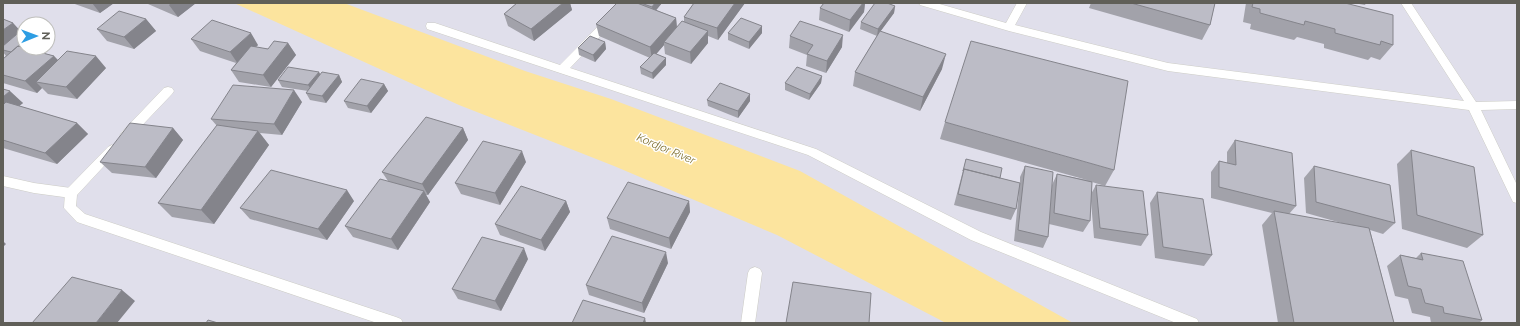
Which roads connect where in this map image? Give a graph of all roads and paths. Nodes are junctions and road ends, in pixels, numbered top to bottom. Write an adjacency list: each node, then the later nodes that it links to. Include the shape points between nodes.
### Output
1 (627, 3): 7 (street)
2 (924, 3): 6 (street)
3 (1022, 3): 6 (street)
4 (1406, 3): 10 (street)
5 (431, 26): 7 (street)
6 (1009, 27): 10 (street, via 1168,67)
7 (562, 69): 17 (street, via 812,152 976,236)
8 (168, 91): 12 (street)
9 (1517, 105): 10 (street)
10 (1473, 106): 13 (street)
11 (3, 181): 12 (street)
12 (71, 193): 15 (street, via 70,208 81,218)
13 (1517, 198)
14 (755, 273): 16 (street)
15 (396, 323)
16 (748, 323)
17 (1192, 323)

